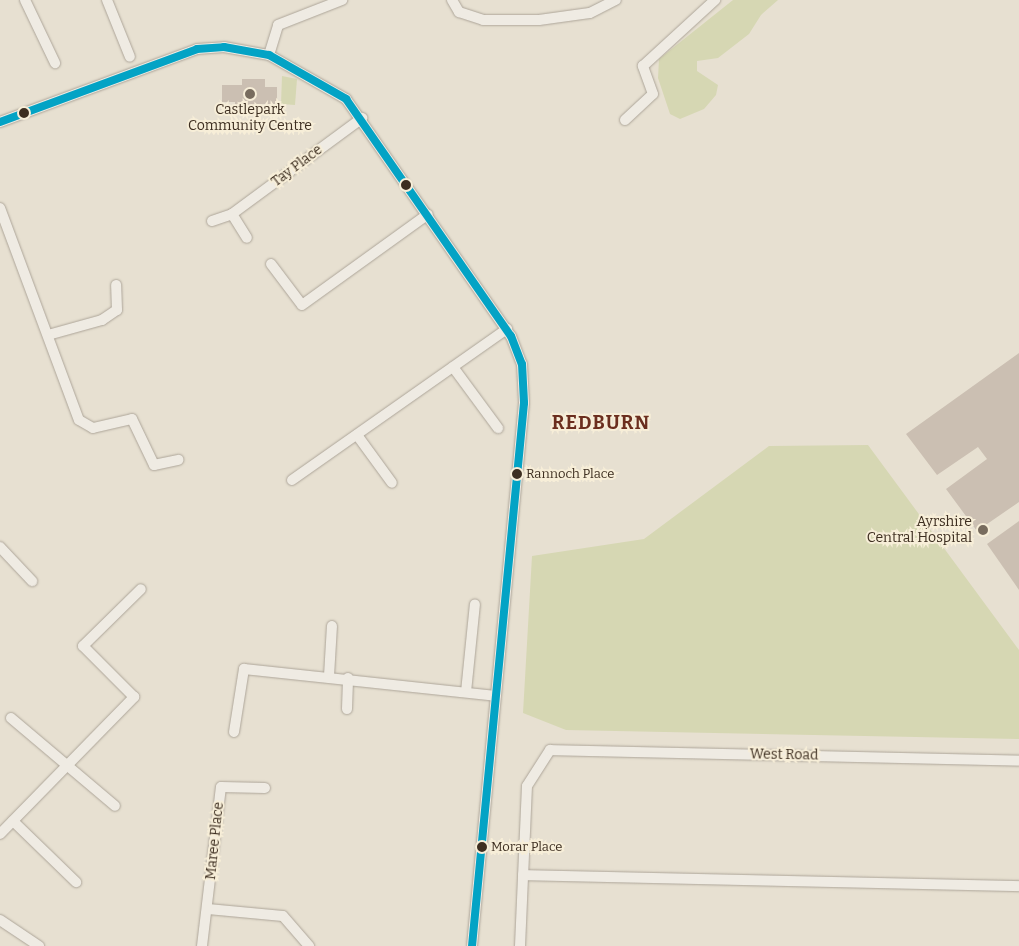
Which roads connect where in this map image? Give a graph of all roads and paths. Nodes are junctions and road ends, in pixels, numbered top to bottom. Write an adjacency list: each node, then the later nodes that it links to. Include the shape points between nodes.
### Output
1 (25, 0): 9 (street)
2 (107, 0): 8 (street)
3 (342, 0): 7 (street, via 278,25)
4 (452, 0): 5 (street, via 459,12 483,20 540,20 590,13)
5 (616, 0)
6 (715, 0): 11 (street, via 643,66 653,94)
7 (269, 55): 10 (street, via 315,77 346,99); 12 (street, via 224,47 197,49)
8 (130, 57)
9 (55, 63)
10 (362, 118): 14 (street, Tay Place); 15 (street)
11 (625, 120)
12 (0, 122)
13 (0, 208): 21 (street)
14 (232, 214): 16 (street, Tay Place); 17 (street)
15 (428, 214): 18 (street, via 302,305); 20 (street)
16 (212, 221)
17 (248, 238)
18 (271, 264)
19 (116, 285): 21 (street, via 117,310 102,320)
20 (507, 329): 22 (street); 36 (street, via 522,364 524,403)
21 (48, 335): 25 (street, via 79,420 93,428 132,419 154,465)
22 (453, 367): 23 (street); 24 (street)
23 (498, 428)
24 (357, 435): 26 (street); 27 (street)
25 (178, 460)
26 (292, 480)
27 (392, 483)
28 (0, 547): 29 (street)
29 (32, 581)
30 (141, 589): 41 (street, via 83,646 134,697)
31 (475, 604): 35 (street)
32 (332, 626): 33 (street)
33 (329, 676): 34 (street); 39 (street, via 244,669)
34 (348, 678): 35 (street); 37 (street)
35 (466, 692): 36 (street)
36 (496, 696): 54 (street)
37 (347, 709)
38 (11, 718): 41 (street)
39 (234, 732)
40 (1019, 761): 46 (street, West Road, via 550,750 526,786)
41 (66, 766): 43 (street); 44 (street)
42 (265, 788): 49 (street, Maree Place, via 221,787)
43 (115, 806)
44 (13, 821): 45 (street); 47 (street)
45 (1, 832)
46 (523, 875): 48 (street); 55 (street)
47 (76, 882)
48 (1019, 886)
49 (208, 909): 52 (street, Maree Place); 53 (street, via 283,916)
50 (0, 920): 51 (street)
51 (39, 946)
52 (202, 946)
53 (309, 946)
54 (472, 946)
55 (520, 946)

